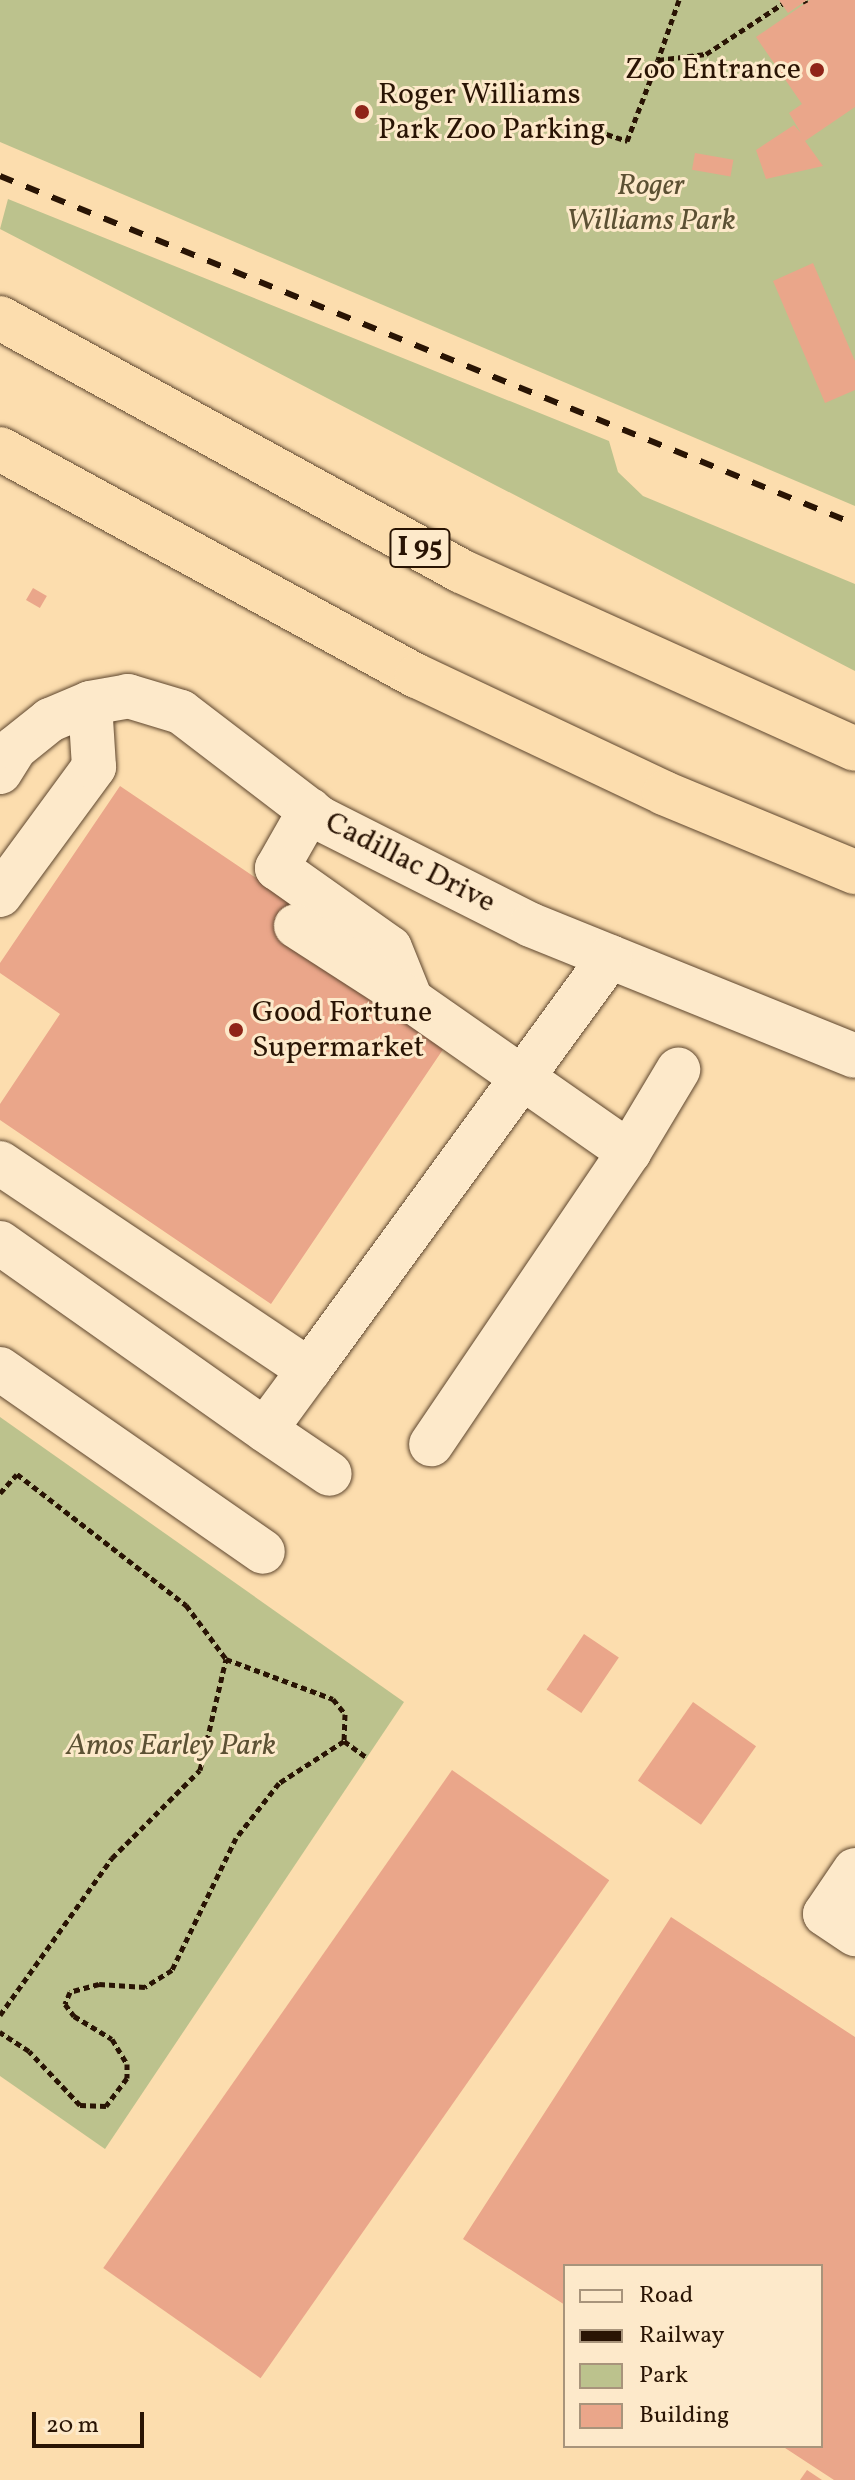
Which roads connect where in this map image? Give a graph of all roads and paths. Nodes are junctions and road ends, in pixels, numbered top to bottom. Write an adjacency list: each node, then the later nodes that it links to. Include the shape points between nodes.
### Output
1 (679, 0): 3 (path)
2 (782, 4): 3 (path, via 706,54)
3 (658, 60): 4 (path, via 627,141)
4 (597, 131)
5 (0, 318): 8 (highway, I 95, via 461,571)
6 (0, 449): 11 (highway, via 417,676 664,793)
7 (90, 703): 9 (street, Cadillac Drive, via 50,720 15,748); 10 (street, Cadillac Drive, via 128,696 181,712); 12 (street, via 94,767)
8 (855, 749)
9 (0, 772)
10 (310, 810): 14 (street, Cadillac Drive); 15 (street, via 277,868 390,948)
11 (855, 872)
12 (0, 895)
13 (296, 926): 15 (street)
14 (610, 957): 16 (street, Cadillac Drive); 18 (street)
15 (411, 1000): 18 (street)
16 (855, 1056)
17 (678, 1070): 19 (street)
18 (522, 1077): 19 (street); 23 (street)
19 (629, 1152): 25 (street)
20 (0, 1163): 23 (street)
21 (0, 1243): 24 (street)
22 (0, 1369): 28 (street)
23 (309, 1370): 24 (street)
24 (265, 1430): 26 (street)
25 (431, 1444)
26 (330, 1474)
27 (0, 1493): 29 (path, via 17,1474 186,1605)
28 (263, 1552)
29 (226, 1659): 30 (path, via 333,1699 345,1714); 34 (path, via 200,1770 112,1858)
30 (344, 1741): 31 (path); 35 (path, via 279,1783 236,1838 161,1982 70,1992 65,2004 74,2016 112,2039 127,2064 127,2078 106,2106 80,2105 29,2051)
31 (367, 1758)
32 (855, 1870): 33 (street, via 825,1914)
33 (855, 1934)
34 (0, 2015)
35 (0, 2032)

